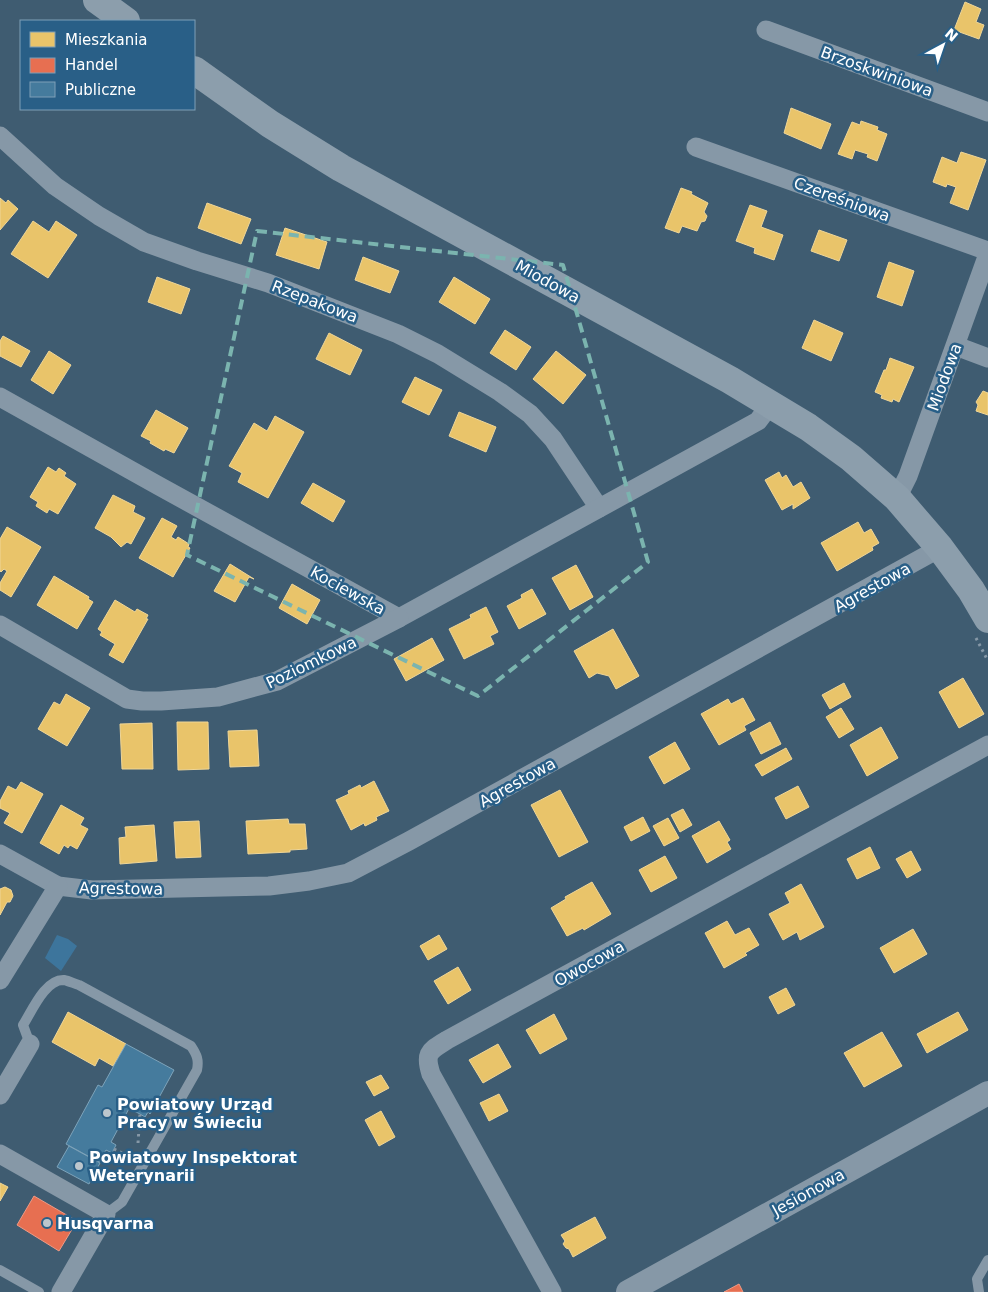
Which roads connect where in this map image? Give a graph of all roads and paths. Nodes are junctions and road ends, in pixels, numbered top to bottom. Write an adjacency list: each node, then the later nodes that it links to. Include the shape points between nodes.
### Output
1 (97, 0): 2 (main road)
2 (125, 20)
3 (766, 30): 5 (street, Brzoskwiniowa)
4 (195, 71): 12 (main road, Miodowa, via 270,124 341,168 730,380)
5 (988, 112)
6 (0, 136): 14 (street, Rzepakowa, via 55,186 144,242 268,283 398,334 438,354 530,414 553,439)
7 (696, 147): 8 (street, Czereśniowa)
8 (988, 253): 9 (street, Miodowa)
9 (956, 346): 10 (street); 13 (street, Miodowa)
10 (988, 358)
11 (0, 397): 16 (street, Kociewska)
12 (770, 405): 13 (main road, Miodowa, via 851,458); 14 (street, Kociewska, via 758,421)
13 (897, 498): 15 (main road, Miodowa)
14 (599, 508): 16 (street, Kociewska)
15 (940, 548): 18 (main road, Miodowa, via 971,590); 22 (street, Agrestowa, via 348,872 269,886 92,890)
16 (398, 618): 17 (street, Poziomkowa, via 277,681 218,697 142,702 127,698)
17 (0, 625)
18 (980, 625): 19 (path)
19 (988, 661)
20 (988, 746): 37 (street, Owocowa, via 456,1035 428,1055 431,1074)
21 (0, 854): 22 (street)
22 (58, 886): 23 (street)
23 (0, 980)
24 (30, 1044): 26 (street); 31 (lane, via 23,1025 45,989 63,980 79,985 191,1046 199,1061 197,1070)
25 (988, 1093): 38 (street, Jesionowa)
26 (0, 1094)
27 (140, 1114): 30 (path, via 139,1143)
28 (114, 1149): 30 (path)
29 (0, 1154): 32 (street)
30 (130, 1157): 31 (path)
31 (144, 1165): 32 (lane, via 122,1202)
32 (106, 1214): 36 (street)
33 (988, 1260): 39 (lane, via 977,1279)
34 (0, 1270): 35 (lane)
35 (39, 1292)
36 (61, 1292)
37 (552, 1292)
38 (628, 1292)
39 (979, 1292)

